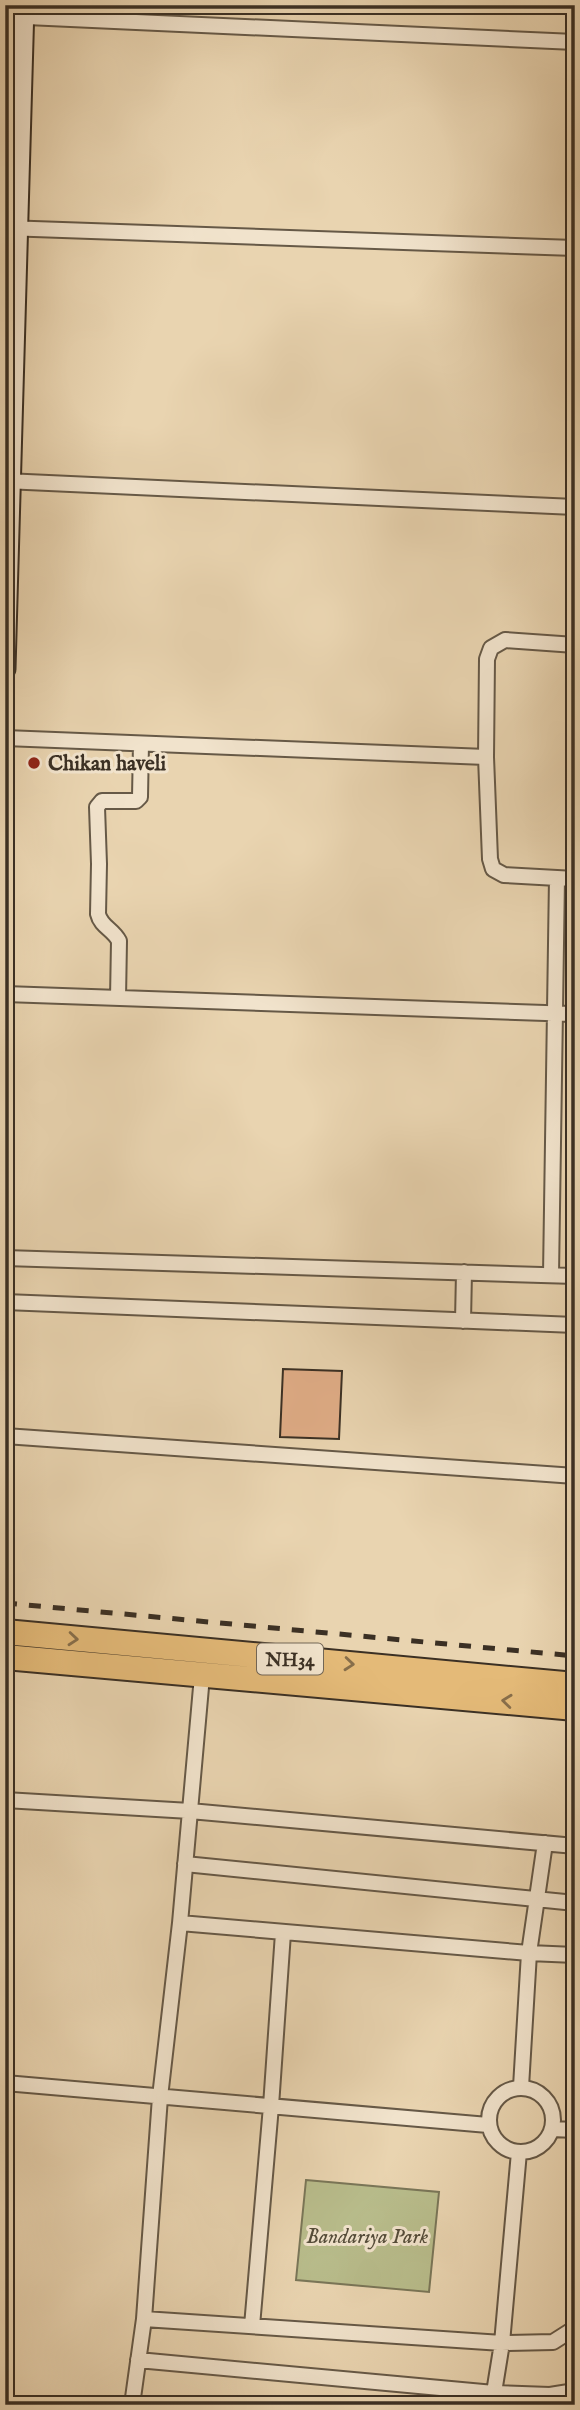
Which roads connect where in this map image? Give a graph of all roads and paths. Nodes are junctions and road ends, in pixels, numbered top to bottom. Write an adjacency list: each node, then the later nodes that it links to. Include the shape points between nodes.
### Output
1 (18, 13): 2 (street); 3 (street)
2 (575, 42)
3 (12, 229): 4 (street); 5 (street)
4 (575, 248)
5 (8, 481): 6 (street); 8 (street)
6 (575, 507)
7 (575, 645): 11 (street, via 505,640 491,648)
8 (5, 669)
9 (5, 738): 10 (street)
10 (141, 744): 11 (street); 15 (street, via 140,797 136,801 102,801 97,807 97,914 119,941)
11 (486, 757): 12 (street, via 491,865 504,875)
12 (557, 878): 13 (street); 16 (street)
13 (575, 879)
14 (5, 994): 15 (street)
15 (118, 998): 16 (street)
16 (555, 1013): 17 (street); 20 (street)
17 (575, 1014)
18 (5, 1258): 19 (street)
19 (464, 1272): 20 (street); 23 (street)
20 (551, 1275): 21 (street)
21 (575, 1276)
22 (5, 1303): 23 (street)
23 (463, 1321): 24 (street)
24 (575, 1325)
25 (5, 1436): 26 (street)
26 (575, 1476)
27 (5, 1632): 30 (highway, NH34, one-way to 30)
28 (5, 1657): 29 (highway, NH34)
29 (202, 1676): 30 (highway, NH34); 34 (street)
30 (445, 1684): 31 (highway, NH34); 32 (highway, NH34, one-way to 30)
31 (575, 1685)
32 (575, 1708)
33 (5, 1800): 34 (street)
34 (190, 1811): 35 (street); 37 (street)
35 (545, 1843): 36 (street); 38 (street)
36 (575, 1846)
37 (185, 1864): 38 (street); 40 (street)
38 (537, 1899): 39 (street); 42 (street)
39 (575, 1903)
40 (180, 1923): 41 (street); 46 (street)
41 (283, 1933): 42 (street); 47 (street)
42 (528, 1953): 43 (street); 45 (street)
43 (575, 1955)
44 (5, 2083): 46 (street)
45 (521, 2087): 48 (street, via 503,2092 491,2106); 49 (street, via 536,2091 547,2101 553,2114)
46 (160, 2097): 47 (street); 52 (street)
47 (271, 2106): 48 (street); 53 (street)
48 (488, 2125): 51 (street, via 499,2144)
49 (552, 2129): 50 (street); 51 (street, via 539,2146)
50 (575, 2130)
51 (519, 2152): 55 (street)
52 (144, 2319): 53 (street); 56 (street)
53 (252, 2326): 55 (street)
54 (575, 2328): 55 (street, via 553,2342)
55 (502, 2343): 58 (street)
56 (138, 2360): 58 (street); 59 (street)
57 (575, 2391): 58 (street)
58 (493, 2399)
59 (132, 2405)

